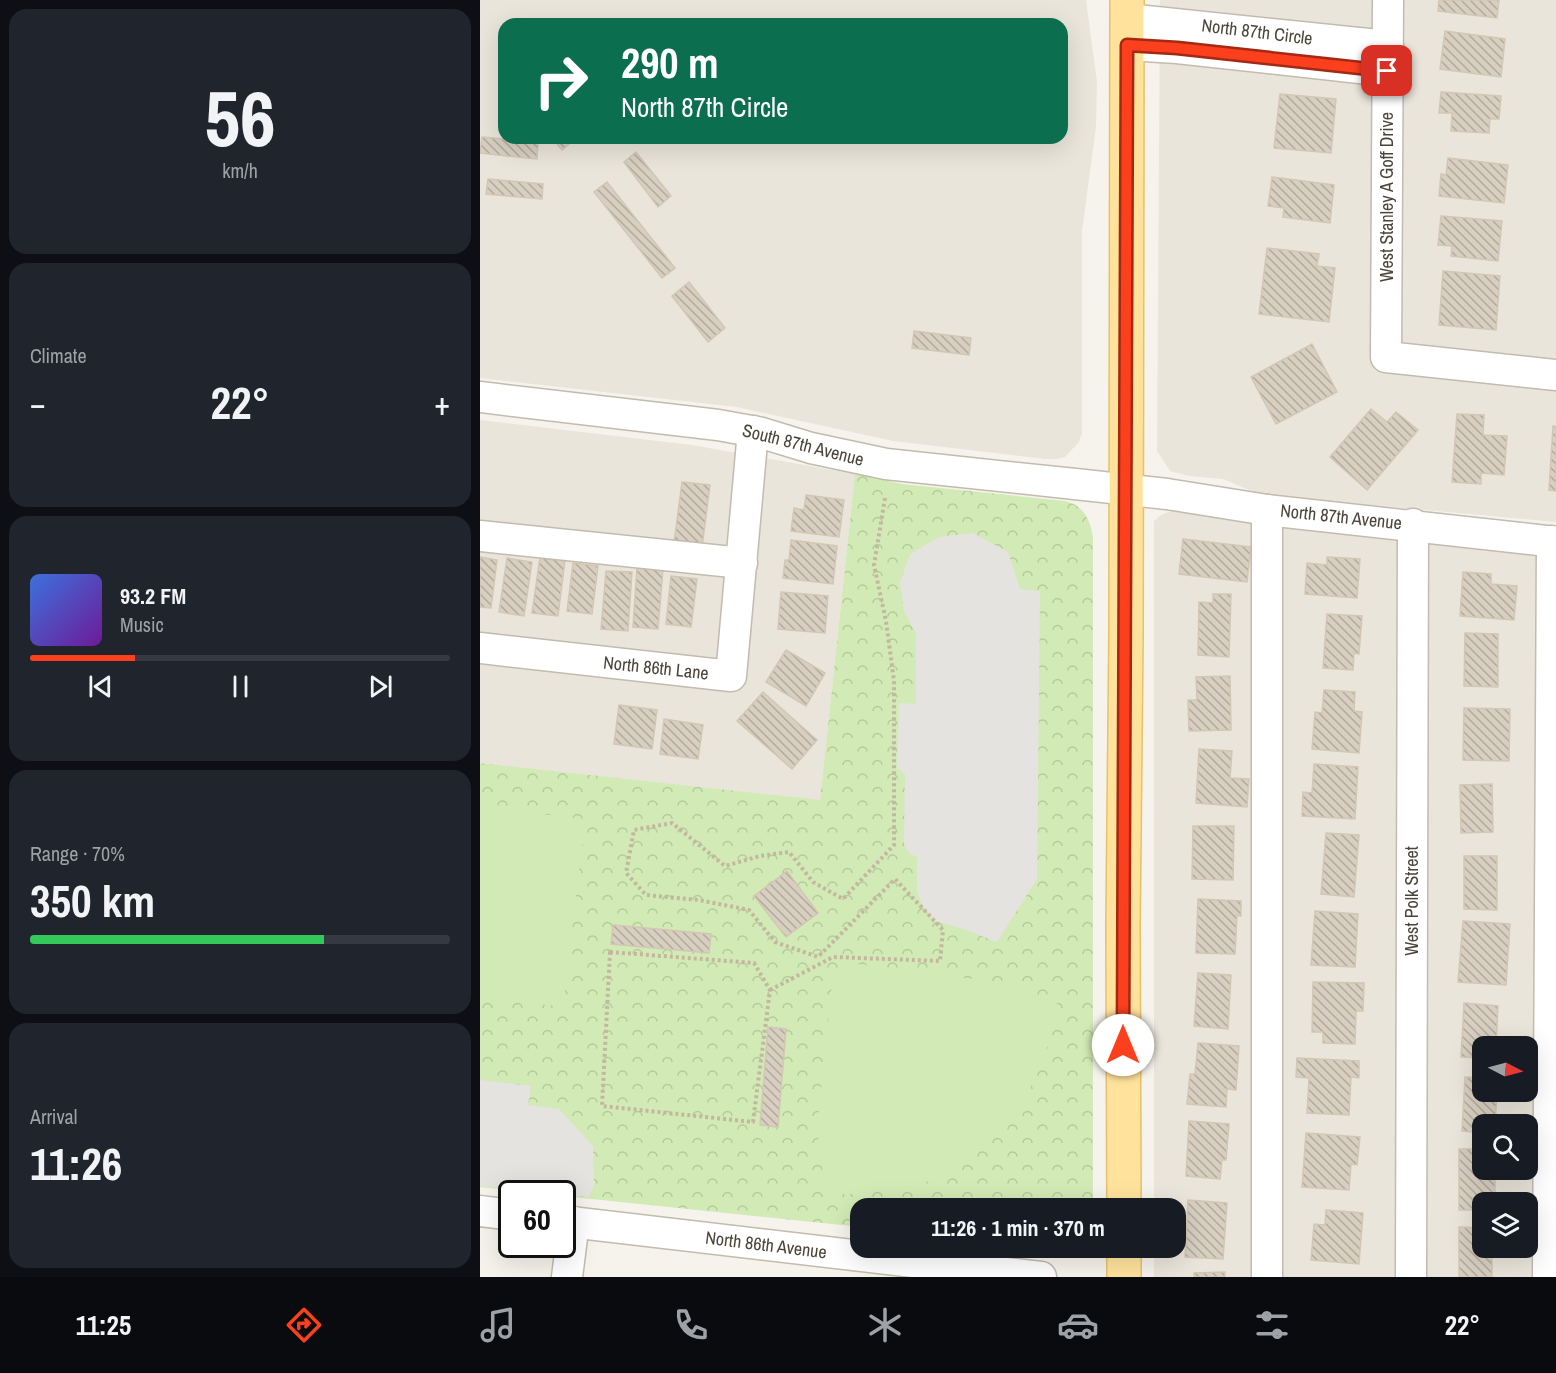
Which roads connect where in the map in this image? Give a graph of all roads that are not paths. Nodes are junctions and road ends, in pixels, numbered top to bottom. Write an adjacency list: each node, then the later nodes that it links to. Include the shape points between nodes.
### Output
1 (1388, 0): 3 (street, West Stanley A Goff Drive)
2 (1127, 21): 3 (street, North 87th Circle, via 1177,48); 7 (main road)
3 (1387, 59): 4 (street, West Stanley A Goff Drive, via 1386,357)
4 (1556, 375)
5 (480, 397): 6 (street, South 87th Avenue)
6 (753, 431): 7 (street, South 87th Avenue, via 886,464); 12 (street, North 86th Lane)
7 (1126, 490): 8 (street, North 87th Avenue); 14 (main road)
8 (1267, 510): 9 (street, North 87th Avenue); 23 (street)
9 (1413, 524): 11 (street, North 87th Avenue); 24 (street, West Polk Street)
10 (480, 536): 12 (street)
11 (1554, 541): 25 (street)
12 (742, 563): 13 (street, North 86th Lane, via 731,676)
13 (480, 648)
14 (1124, 1198)
15 (480, 1211): 16 (street)
16 (498, 1213)
17 (576, 1222): 20 (street, North 86th Avenue)
18 (567, 1258): 21 (street)
19 (1124, 1258): 22 (main road)
20 (1026, 1276)
21 (567, 1277)
22 (1124, 1277)
23 (1267, 1277)
24 (1411, 1277)
25 (1548, 1277)

